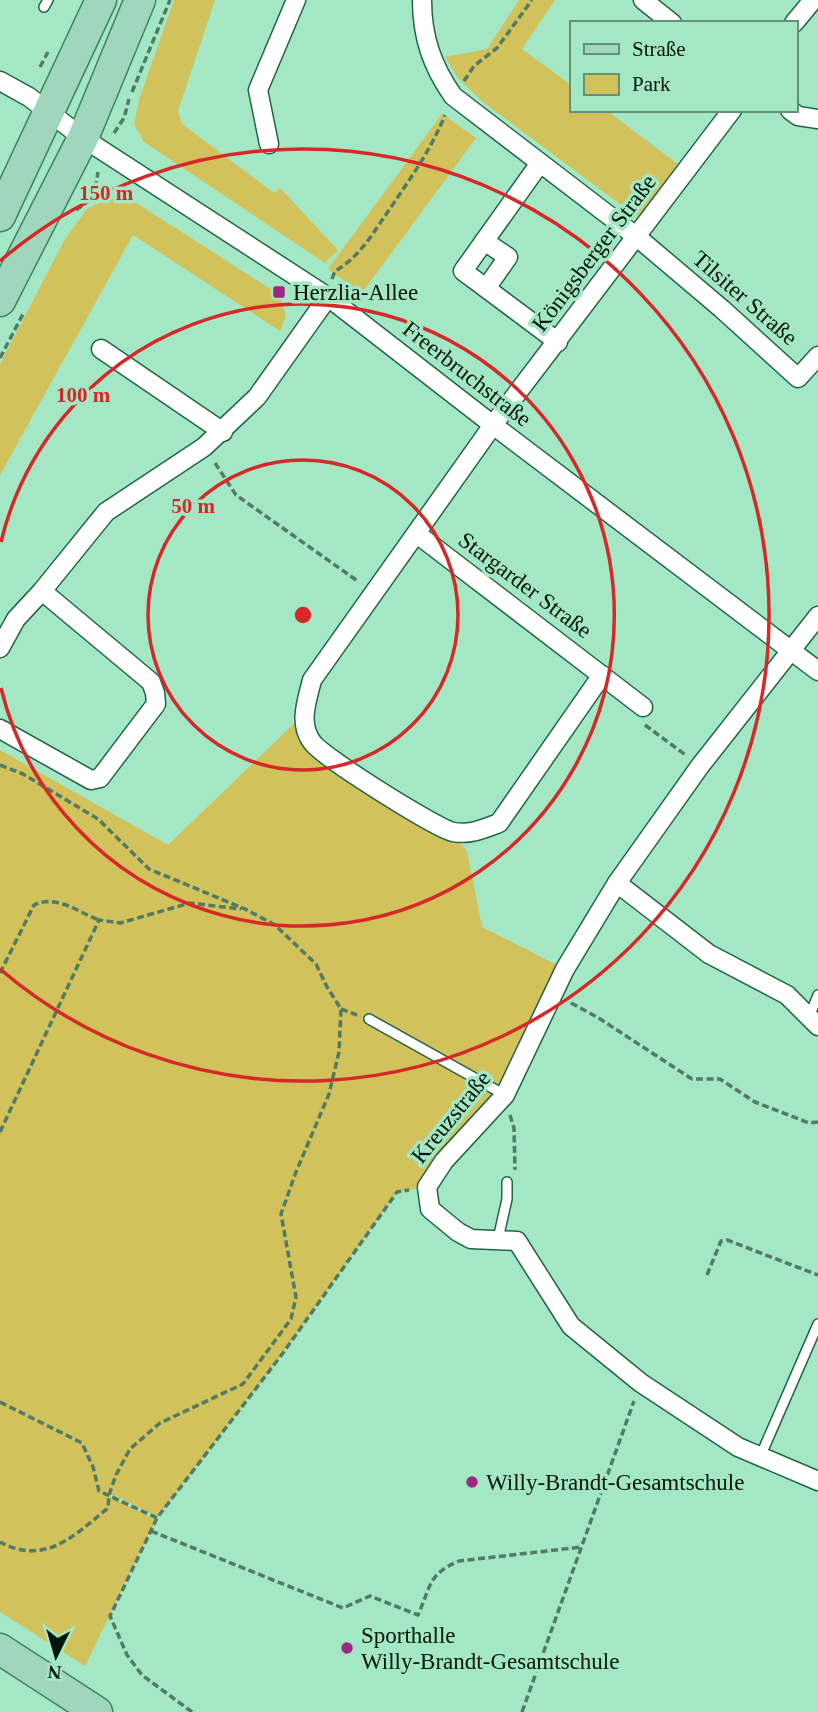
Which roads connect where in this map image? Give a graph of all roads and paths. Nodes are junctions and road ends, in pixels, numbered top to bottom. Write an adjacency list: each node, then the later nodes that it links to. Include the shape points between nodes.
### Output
1 (101, 0): 14 (main road)
2 (140, 0): 16 (main road)
3 (296, 0): 17 (street, via 258,90)
4 (422, 0): 11 (street, via 428,50)
5 (532, 0): 11 (path)
6 (643, 0): 8 (street)
7 (813, 0): 9 (street)
8 (669, 21)
9 (796, 21)
10 (0, 81): 14 (street, Freerbruchstraße)
11 (453, 96): 18 (street); 23 (path, via 427,154 363,249 335,271)
12 (731, 112): 20 (street, Königsberger Straße)
13 (793, 112): 15 (street)
14 (48, 113): 16 (street, Freerbruchstraße); 19 (main road)
15 (818, 119)
16 (83, 138): 23 (street, Freerbruchstraße); 24 (main road)
17 (270, 144)
18 (540, 163): 20 (street); 21 (street)
19 (0, 216)
20 (637, 237): 25 (street, Königsberger Straße); 27 (street, Tilsiter Straße, via 798,378)
21 (484, 241): 22 (street, via 463,271); 22 (street, via 508,257)
22 (487, 287): 25 (street)
23 (328, 297): 28 (street, Freerbruchstraße); 29 (street, via 257,397)
24 (0, 301)
25 (558, 342): 28 (street, Königsberger Straße)
26 (101, 349): 29 (street)
27 (818, 356)
28 (493, 425): 31 (street); 36 (street, Freerbruchstraße)
29 (223, 432): 30 (street)
30 (204, 447): 32 (street, via 106,512); 33 (path, via 236,495)
31 (417, 534): 33 (street); 38 (street, Stargarder Straße)
32 (42, 592): 35 (street, via 16,619); 41 (street, via 151,682 156,705 100,778 91,780)
33 (375, 593): 38 (street, via 312,680 303,715 312,743 364,782 450,831 471,834 499,823)
34 (818, 616): 36 (street, Kreuzstraße)
35 (0, 648)
36 (789, 649): 37 (street, Freerbruchstraße); 43 (street, Kreuzstraße)
37 (818, 671)
38 (602, 676): 39 (street, Stargarder Straße)
39 (628, 694): 40 (street, Stargarder Straße); 43 (path, via 632,715)
40 (643, 707)
41 (0, 729)
42 (0, 765): 45 (path, via 98,819 149,869)
43 (700, 766): 44 (street, Kreuzstraße)
44 (617, 883): 48 (street, Kreuzstraße); 51 (street, via 709,954 787,995)
45 (245, 909): 46 (path, via 190,903 120,923); 65 (path, via 275,925 316,964 341,1009 339,1052 329,1094 281,1214 296,1297 291,1319 243,1384 160,1423 130,1449)
46 (99, 920): 47 (path, via 58,901 34,905); 54 (path)
47 (0, 973)
48 (553, 993): 52 (street, Kreuzstraße); 53 (path, via 692,1079 720,1079 755,1102 809,1123)
49 (818, 995): 51 (lane)
50 (369, 1019): 52 (lane)
51 (813, 1021)
52 (505, 1095): 55 (path, via 514,1129 516,1180); 56 (street, Kreuzstraße, via 444,1161)
53 (818, 1122)
54 (0, 1132)
55 (507, 1182): 57 (lane, via 508,1199)
56 (427, 1187): 57 (street, Kreuzstraße, via 430,1209 458,1232 471,1239); 66 (path, via 397,1192 283,1353)
57 (498, 1239): 61 (street, Kreuzstraße, via 517,1241 571,1326)
58 (707, 1275): 59 (path, via 721,1241 727,1240)
59 (818, 1275)
60 (818, 1324): 63 (lane)
61 (641, 1383): 63 (street, Kreuzstraße); 69 (path)
62 (0, 1402): 65 (path, via 82,1443 99,1491)
63 (760, 1457): 64 (street, Kreuzstraße)
64 (818, 1481)
65 (109, 1495): 66 (path); 68 (path, via 108,1508 67,1541 46,1551 32,1552)
66 (157, 1518): 67 (path)
67 (150, 1531): 69 (path, via 343,1608 370,1596 418,1615 438,1572 459,1560); 72 (path, via 110,1616 127,1655 142,1675)
68 (0, 1542)
69 (582, 1547): 73 (path)
70 (0, 1649): 71 (main road)
71 (97, 1712)
72 (192, 1712)
73 (522, 1712)

